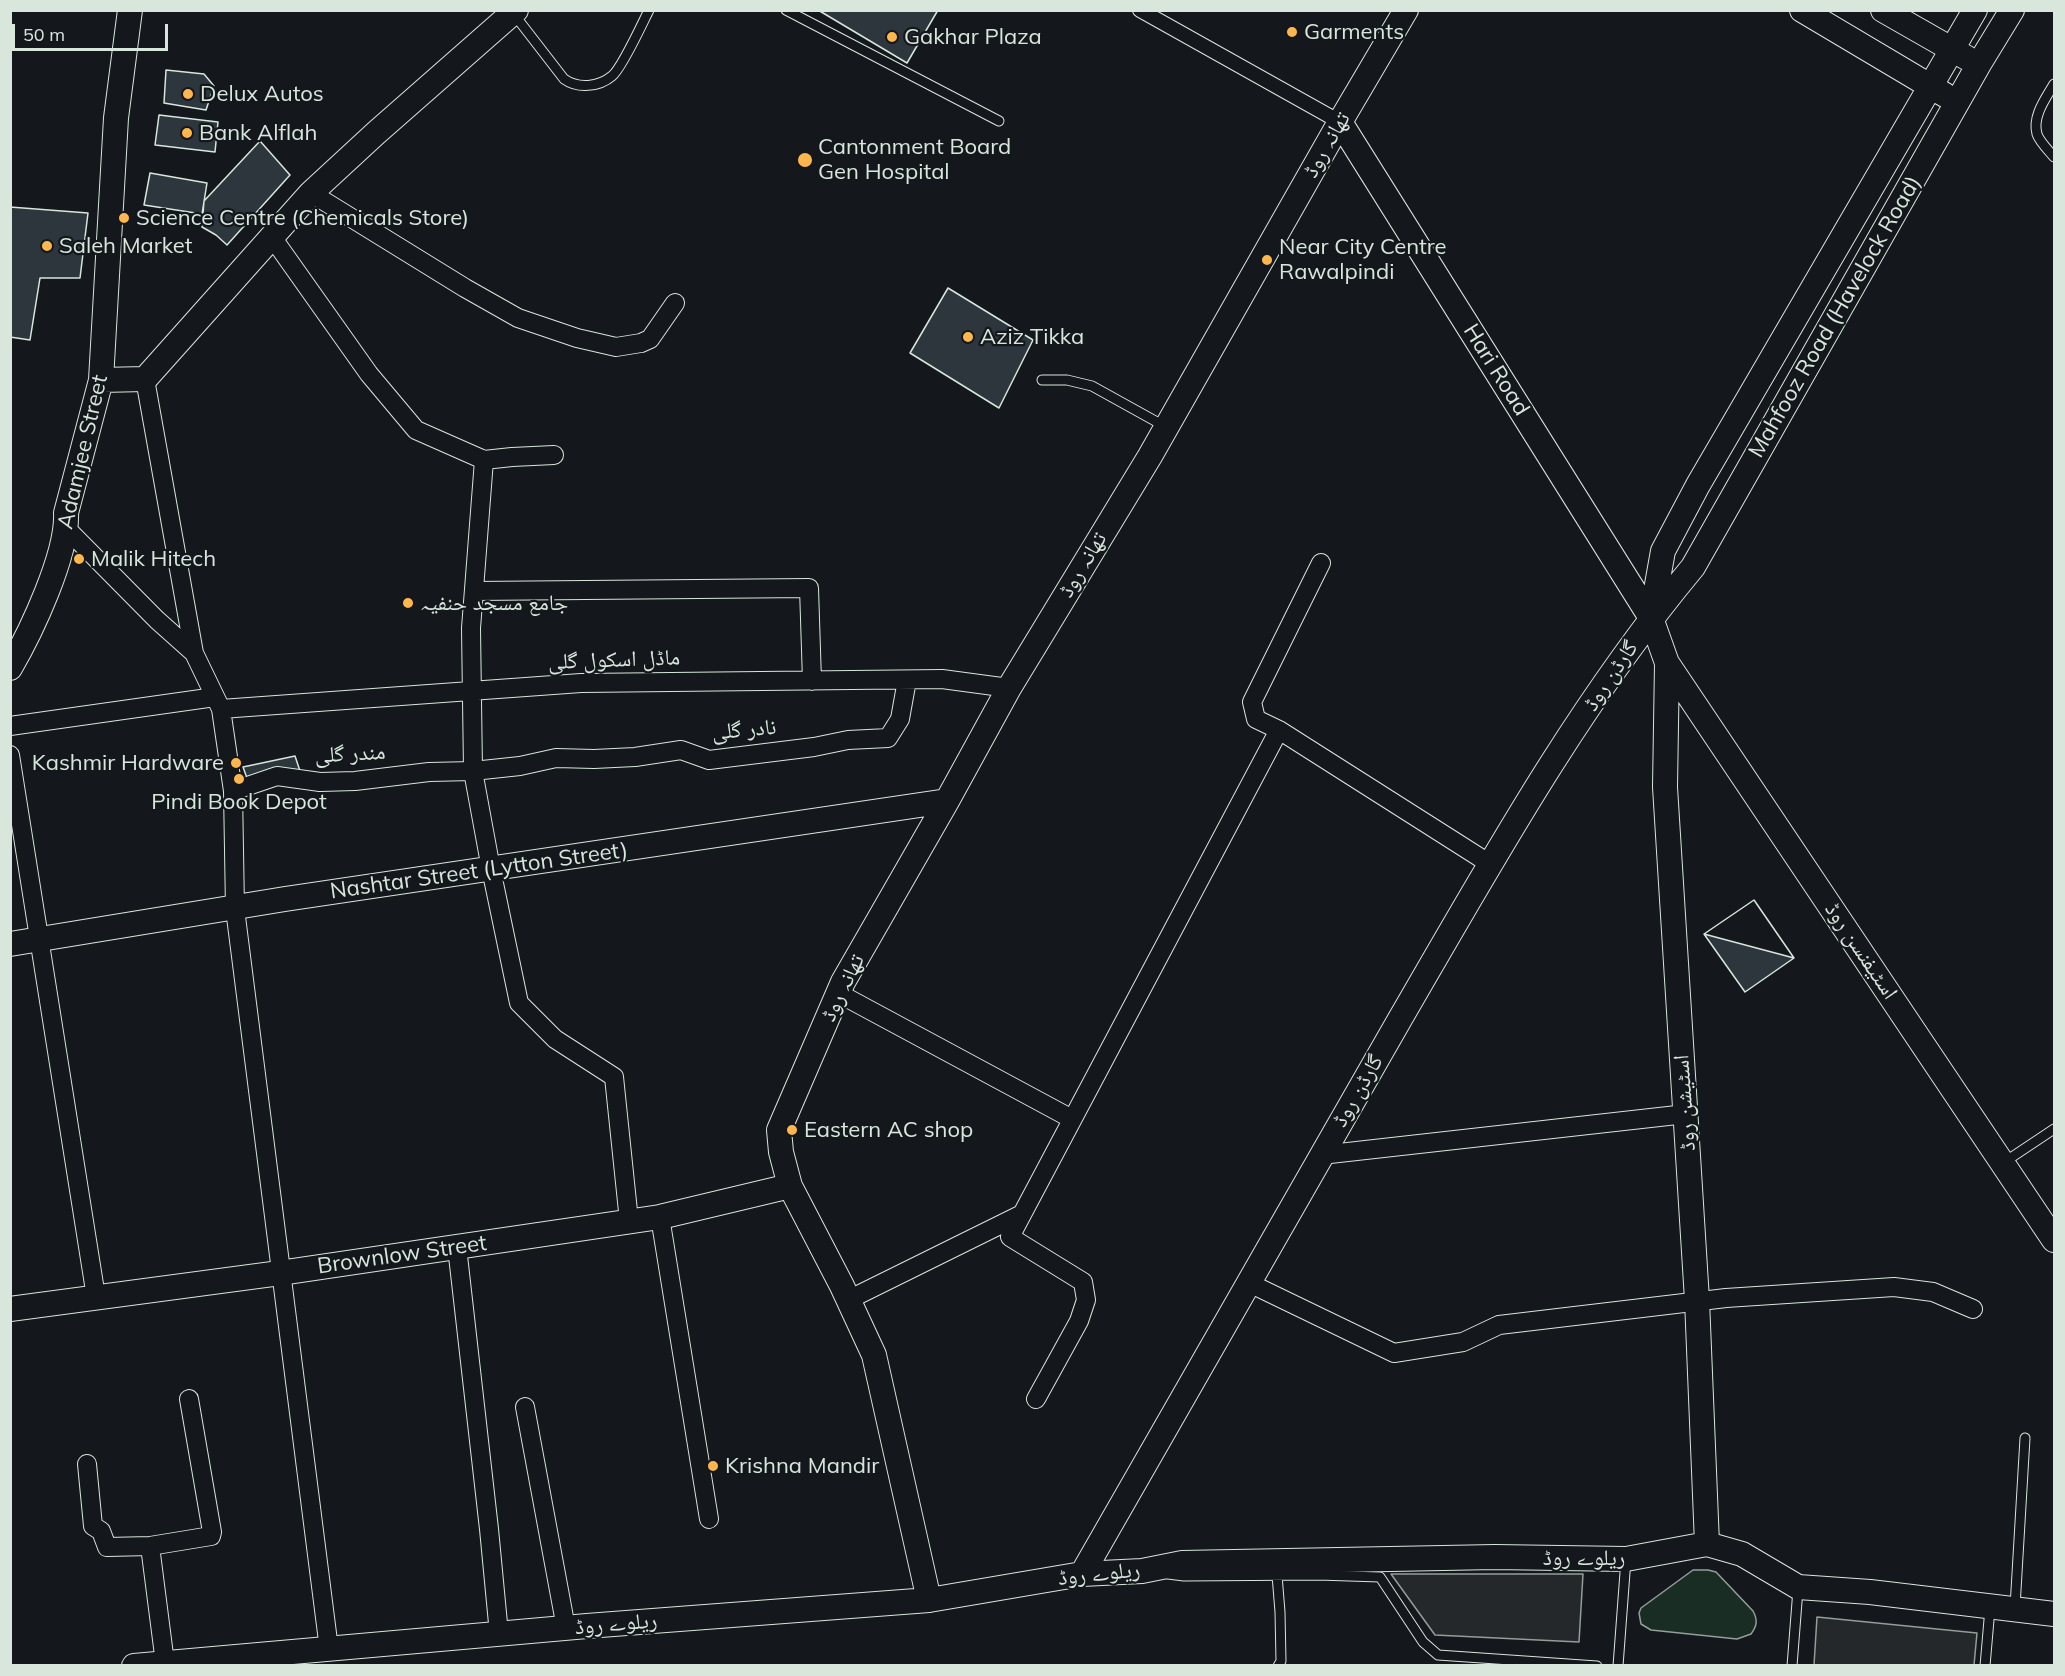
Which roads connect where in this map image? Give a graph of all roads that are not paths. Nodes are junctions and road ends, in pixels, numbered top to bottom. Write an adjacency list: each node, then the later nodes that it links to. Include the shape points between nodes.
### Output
1 (130, 10): 23 (street, Adamjee Street, via 116,118)
2 (649, 10): 10 (lane, via 616,72 603,81 586,85 564,79)
3 (786, 10): 16 (lane)
4 (1140, 10): 17 (street)
5 (1406, 10): 17 (street, تھانہ روڈ)
6 (1802, 10): 14 (street)
7 (1883, 10): 11 (street)
8 (1975, 10): 11 (street, Mahfooz Road (Havelock Road))
9 (2012, 10): 12 (street, Mahfooz Road (Havelock Road))
10 (515, 12): 19 (street)
11 (1952, 51): 12 (street); 14 (street, Mahfooz Road (Havelock Road))
12 (1979, 64): 15 (street, Mahfooz Road (Havelock Road))
13 (2055, 84): 18 (lane, via 2036,124 2037,135)
14 (1931, 87): 15 (street); 31 (street, Mahfooz Road (Havelock Road), via 1663,552)
15 (1958, 102): 31 (street, Mahfooz Road (Havelock Road), via 1693,567)
16 (999, 121)
17 (1340, 122): 25 (street, تھانہ روڈ); 31 (street, Hari Road)
18 (2055, 157)
19 (311, 193): 20 (street); 21 (street, via 518,318 583,339 616,347 641,343 650,339)
20 (272, 237): 22 (street); 27 (street, via 369,374 416,430)
21 (675, 303)
22 (145, 379): 23 (street); 33 (street)
23 (102, 380): 28 (street, Adamjee Street, via 66,513)
24 (1042, 380): 25 (lane, via 1092,386)
25 (1166, 427): 38 (street, تھانہ روڈ)
26 (554, 455): 27 (street)
27 (484, 460): 30 (street)
28 (66, 528): 32 (street, Adamjee Street, via 51,577); 33 (street)
29 (1321, 563): 42 (street, via 1252,702 1256,718)
30 (474, 591): 37 (street, via 809,588); 39 (street)
31 (1651, 618): 34 (street, Hari Road); 47 (street, گارڈن روڈ)
32 (19, 637): 35 (street, Adamjee Street)
33 (194, 653): 40 (street)
34 (1667, 663): 53 (street, اسٹیشن روڈ, via 1665,787); 57 (street, اسٹیفنسن روڈ)
35 (10, 668)
36 (907, 680): 37 (street, ماڈل اسکول گلی); 38 (street, ماڈل اسکول گلی, via 942,679); 44 (street, نادر گلی, via 900,719 888,738 709,760 681,750 635,757 556,758)
37 (812, 681): 39 (street, ماڈل اسکول گلی, via 581,683)
38 (1009, 688): 46 (street, تھانہ روڈ)
39 (471, 691): 40 (street, ماڈل اسکول گلی); 44 (street)
40 (218, 703): 41 (street, ماڈل اسکول گلی); 45 (street)
41 (10, 726)
42 (1279, 730): 47 (street); 54 (street)
43 (10, 755): 50 (street)
44 (473, 771): 45 (street, مندر گلی, via 320,783 277,776); 48 (street)
45 (233, 791): 49 (street)
46 (947, 801): 48 (street, Nashtar Street (Lytton Street)); 52 (street, تھانہ روڈ)
47 (1490, 864): 56 (street, گارڈن روڈ)
48 (491, 869): 49 (street, Nashtar Street (Lytton Street)); 61 (street, via 519,1003 555,1039 614,1077)
49 (235, 909): 50 (street, Nashtar Street (Lytton Street)); 64 (street)
50 (40, 939): 51 (street, Nashtar Street (Lytton Street)); 66 (street)
51 (10, 944)
52 (838, 993): 54 (street); 58 (street, تھانہ روڈ, via 779,1130)
53 (1686, 1114): 56 (street); 68 (street, اسٹیشن روڈ)
54 (1072, 1119): 59 (street)
55 (2055, 1129): 57 (lane)
56 (1321, 1155): 65 (street, گارڈن روڈ)
57 (2003, 1163): 62 (street, اسٹیفنسن روڈ)
58 (790, 1186): 60 (street, Brownlow Street); 67 (street)
59 (1022, 1214): 67 (street); 72 (street, via 1010,1237 1083,1282 1086,1300 1079,1321)
60 (660, 1217): 61 (street, Brownlow Street); 76 (street)
61 (628, 1221): 63 (street, Brownlow Street)
62 (2055, 1240)
63 (457, 1247): 64 (street, Brownlow Street); 89 (street)
64 (280, 1273): 66 (street, Brownlow Street); 90 (street)
65 (1247, 1282): 68 (street, via 1394,1353 1463,1342 1499,1325); 81 (street, گارڈن روڈ)
66 (96, 1297): 69 (street, Brownlow Street)
67 (849, 1300): 84 (street, via 874,1355)
68 (1697, 1300): 70 (street, via 1894,1287 1933,1292); 77 (street, اسٹیشن روڈ)
69 (10, 1309)
70 (1973, 1309)
71 (189, 1399): 78 (street, via 212,1532 204,1538)
72 (1036, 1399)
73 (525, 1407): 88 (street)
74 (2025, 1438): 86 (lane)
75 (87, 1464): 78 (street, via 93,1526 101,1531 107,1547)
76 (709, 1519)
77 (1707, 1544): 79 (street, ریلوے روڈ); 83 (street, ریلوے روڈ, via 1742,1554)
78 (150, 1546): 91 (street)
79 (1626, 1559): 80 (street, ریلوے روڈ, via 1495,1557 1182,1563); 95 (lane)
80 (1142, 1571): 81 (street, ریلوے روڈ); 82 (lane, via 1184,1576)
81 (1082, 1574): 84 (street, ریلوے روڈ)
82 (1276, 1575): 93 (lane, via 1280,1612); 94 (lane, via 1380,1577 1438,1655)
83 (1798, 1587): 85 (street, ریلوے روڈ); 96 (lane)
84 (929, 1600): 88 (street, ریلوے روڈ)
85 (1990, 1607): 86 (street, ریلوے روڈ); 97 (lane)
86 (2015, 1610): 87 (street, ریلوے روڈ)
87 (2055, 1614)
88 (566, 1628): 89 (street, ریلوے روڈ)
89 (499, 1634): 90 (street, ریلوے روڈ)
90 (329, 1648): 91 (street, ریلوے روڈ)
91 (165, 1663): 92 (street, ریلوے روڈ)
92 (134, 1665)
93 (1278, 1665)
94 (1597, 1665)
95 (1618, 1665)
96 (1792, 1665)
97 (1985, 1665)

